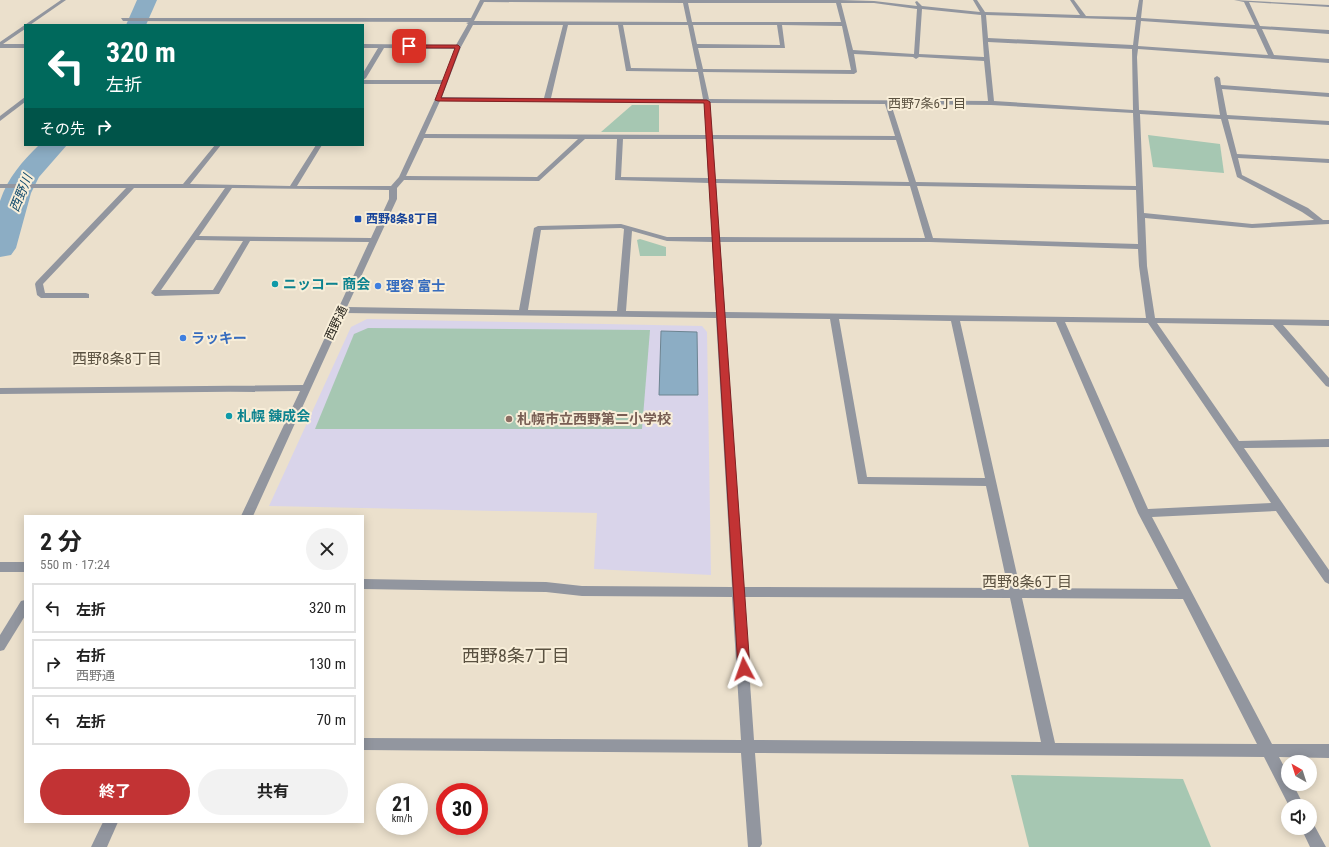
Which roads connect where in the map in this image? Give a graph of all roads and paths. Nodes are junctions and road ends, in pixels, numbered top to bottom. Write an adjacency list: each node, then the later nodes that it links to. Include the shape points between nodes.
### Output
1 (64, 0): 24 (street)
2 (916, 0): 14 (street)
3 (975, 0): 15 (street)
4 (1072, 0): 16 (street)
5 (1141, 0): 18 (street)
6 (1236, 0): 11 (street)
7 (1309, 0): 12 (street)
8 (482, 1): 9 (street); 19 (street)
9 (685, 1): 10 (street); 22 (street)
10 (838, 1): 14 (street); 25 (street)
11 (1246, 1): 12 (street); 26 (street)
12 (1313, 5): 13 (street)
13 (1329, 6)
14 (920, 7): 15 (street); 38 (street)
15 (983, 13): 16 (street); 29 (street)
16 (1084, 17): 18 (street)
17 (123, 19): 19 (street)
18 (1139, 19): 26 (street); 36 (street)
19 (470, 21): 20 (street); 35 (street)
20 (566, 23): 21 (street); 51 (street)
21 (620, 23): 22 (street); 42 (street, via 628,70)
22 (690, 23): 23 (street); 34 (street)
23 (779, 23): 25 (street); 34 (street, via 783,47)
24 (29, 24)
25 (844, 24): 37 (street)
26 (1260, 27): 28 (street); 39 (street)
27 (24, 28): 30 (street)
28 (1329, 32)
29 (986, 40): 36 (street); 40 (street)
30 (0, 45): 31 (street)
31 (24, 46)
32 (364, 46): 33 (street)
33 (382, 46): 35 (street); 43 (street)
34 (695, 46): 42 (street)
35 (458, 47): 46 (street)
36 (1136, 48): 39 (street); 55 (street, via 1134,57)
37 (851, 52): 38 (street); 42 (street, via 854,72)
38 (916, 57): 40 (street)
39 (1272, 57): 41 (street)
40 (987, 59): 54 (street)
41 (1329, 62)
42 (700, 70): 52 (street)
43 (364, 76)
44 (1217, 78): 47 (street)
45 (364, 82): 46 (street)
46 (446, 82): 50 (street)
47 (1220, 86): 48 (street); 56 (street)
48 (1329, 95)
49 (24, 100): 57 (street)
50 (438, 100): 51 (street); 59 (street)
51 (546, 100): 52 (street)
52 (707, 102): 53 (street); 62 (street)
53 (888, 103): 54 (street); 63 (street)
54 (991, 103): 55 (street)
55 (1137, 112): 56 (street); 77 (street)
56 (1224, 117): 58 (street); 66 (street)
57 (0, 119)
58 (1329, 123)
59 (421, 136): 60 (street); 68 (street)
60 (582, 136): 61 (street); 68 (street, via 580,141 539,179)
61 (620, 136): 62 (street); 69 (street, via 618,179)
62 (709, 136): 63 (street); 69 (street)
63 (899, 138): 70 (street)
64 (217, 146): 73 (street)
65 (318, 146): 75 (street)
66 (1234, 156): 67 (street); 79 (street, via 1239,176 1305,210)
67 (1329, 161)
68 (402, 178): 76 (street)
69 (712, 180): 70 (street); 85 (street)
70 (913, 184): 77 (street); 86 (street)
71 (0, 186): 72 (street)
72 (132, 186): 73 (street); 88 (street, via 39,284 41,295)
73 (185, 186): 74 (street)
74 (230, 186): 75 (street); 82 (street)
75 (292, 188): 76 (street)
76 (393, 188): 84 (street, 西野通, via 393,199)
77 (1140, 188): 78 (street)
78 (1141, 215): 79 (street, via 1252,226); 87 (street)
79 (1320, 221): 80 (street)
80 (1329, 222)
81 (628, 228): 85 (street, via 667,239); 90 (street, via 538,228); 91 (street)
82 (193, 238): 83 (street); 83 (street, via 155,293 216,292)
83 (247, 240): 84 (street)
84 (374, 240): 89 (street, 西野通)
85 (716, 240): 86 (street); 92 (street)
86 (930, 240): 87 (street)
87 (1143, 247): 96 (street, via 1143,266)
88 (86, 296)
89 (342, 310): 90 (street); 100 (street, 西野通)
90 (523, 312): 91 (street)
91 (621, 314): 92 (street)
92 (721, 315): 93 (street); 112 (street)
93 (834, 317): 94 (street); 104 (street, via 862,481)
94 (955, 318): 95 (street); 104 (street)
95 (1060, 320): 96 (street); 106 (street)
96 (1151, 321): 97 (street); 103 (street)
97 (1276, 323): 98 (street); 99 (street)
98 (1329, 323)
99 (1329, 384)
100 (306, 388): 101 (street); 107 (street, 西野通)
101 (0, 391)
102 (1329, 443): 103 (street)
103 (1237, 445): 105 (street)
104 (991, 482): 113 (street)
105 (1280, 508): 106 (street); 110 (street)
106 (1144, 513): 114 (street)
107 (247, 515)
108 (0, 567): 109 (street)
109 (24, 567)
110 (1329, 579)
111 (364, 584): 112 (street, via 546,587 582,591)
112 (739, 591): 113 (street); 118 (street)
113 (1014, 593): 114 (street); 119 (street)
114 (1186, 594): 120 (street)
115 (24, 607): 116 (street)
116 (0, 646)
117 (364, 744): 118 (street)
118 (749, 747): 119 (street); 125 (street)
119 (1049, 749): 120 (street)
120 (1268, 750): 121 (street); 122 (street)
121 (1329, 751)
122 (1292, 799)
123 (111, 823): 126 (street)
124 (1312, 835): 127 (street)
125 (754, 844)
126 (100, 847)
127 (1318, 847)

